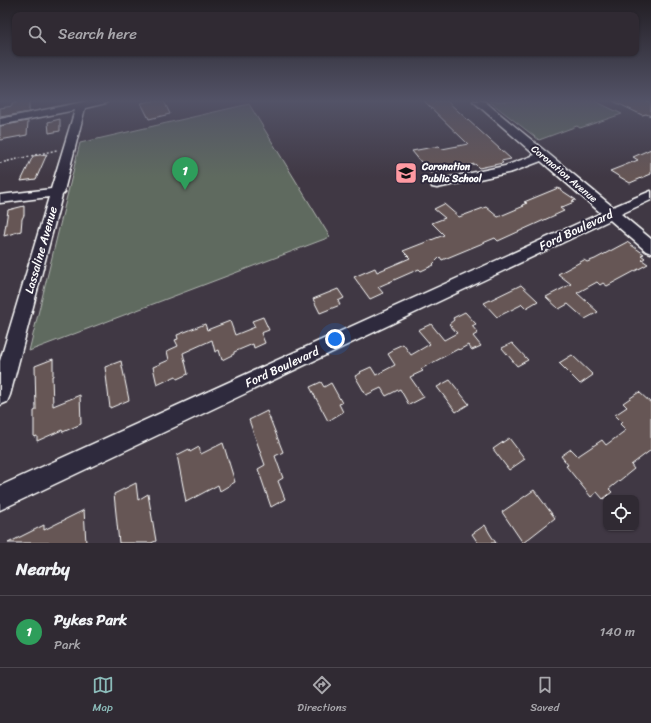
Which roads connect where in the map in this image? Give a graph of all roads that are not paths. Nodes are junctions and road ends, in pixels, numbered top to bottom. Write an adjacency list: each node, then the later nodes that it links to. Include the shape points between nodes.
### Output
1 (75, 126): 5 (street, Lassaline Avenue)
2 (508, 126): 3 (street, Coronation Avenue)
3 (543, 156): 4 (street, via 508,169); 8 (street, Coronation Avenue)
4 (437, 184)
5 (58, 192): 7 (street); 10 (street, Lassaline Avenue)
6 (651, 194): 8 (street, Ford Boulevard)
7 (0, 199)
8 (611, 213): 9 (street, Coronation Avenue); 11 (street, Ford Boulevard)
9 (651, 247)
10 (0, 395)
11 (0, 498)

